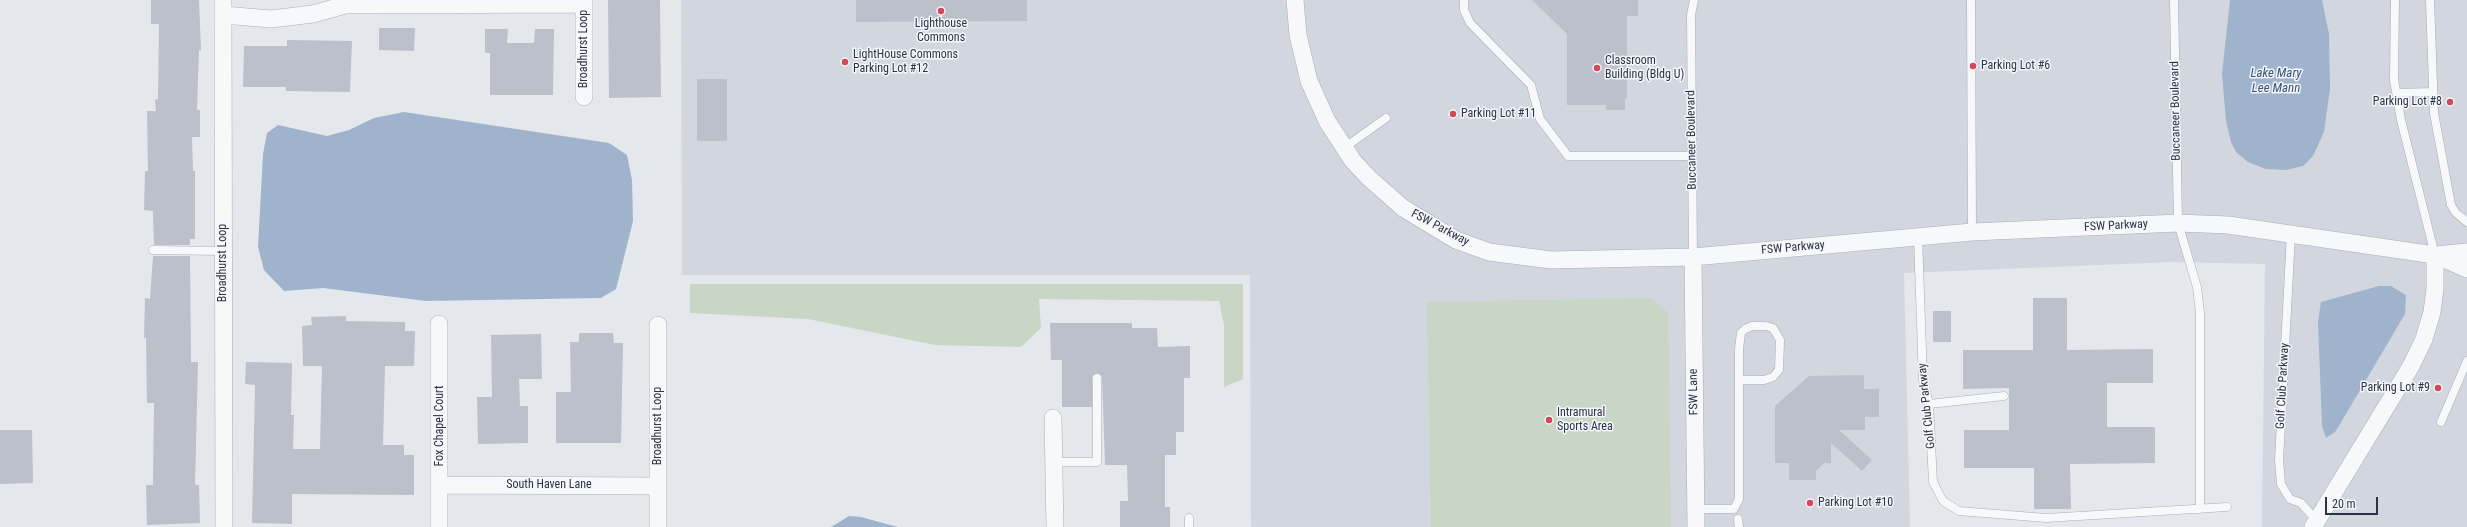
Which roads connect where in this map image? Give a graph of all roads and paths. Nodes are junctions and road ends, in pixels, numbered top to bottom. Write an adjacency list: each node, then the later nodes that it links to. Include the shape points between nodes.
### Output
1 (1295, 0): 14 (street, FSW Parkway, via 1298,36 1309,81 1327,121)
2 (1464, 0): 15 (lane, via 1464,10 1470,23 1531,85 1540,119 1568,156)
3 (1694, 0): 15 (lane, Buccaneer Boulevard, via 1690,15)
4 (1971, 0): 18 (lane)
5 (2174, 0): 17 (lane, Buccaneer Boulevard)
6 (2395, 0): 11 (lane, via 2394,80)
7 (2430, 0): 10 (lane)
8 (584, 2): 9 (street, via 345,5 313,14 271,19); 12 (street, Broadhurst Loop)
9 (223, 8): 22 (street, Broadhurst Loop)
10 (2433, 92): 11 (lane); 16 (lane, via 2434,113 2447,188 2456,213)
11 (2397, 93): 24 (lane)
12 (584, 97)
13 (1386, 118): 14 (lane)
14 (1344, 148): 25 (street, FSW Parkway, via 1368,178 1403,208 1456,240 1488,252 1551,260)
15 (1692, 156): 25 (lane, Buccaneer Boulevard)
16 (2467, 222)
17 (2178, 223): 18 (street, FSW Parkway); 19 (street, FSW Parkway, via 2228,225); 41 (lane, Buccaneer Boulevard, via 2197,287 2200,313)
18 (1972, 232): 20 (street, FSW Parkway)
19 (2291, 234): 24 (street, FSW Parkway); 42 (lane, Golf Club Parkway, via 2280,476 2281,484 2290,499 2301,503)
20 (1918, 237): 25 (street, FSW Parkway); 33 (lane, Golf Club Parkway, via 1922,380)
21 (153, 250): 22 (lane)
22 (223, 251): 43 (street, Broadhurst Loop)
23 (2467, 252): 24 (street, FSW Parkway)
24 (2435, 255): 26 (street, FSW Parkway); 42 (street, Golf Club Parkway, via 2434,304 2424,339 2411,366)
25 (1693, 257): 40 (street, FSW Lane)
26 (2467, 269)
27 (439, 324): 37 (street, Fox Chapel Court)
28 (658, 325): 38 (street, Broadhurst Loop)
29 (2467, 361): 35 (lane)
30 (1097, 378): 36 (lane, via 1097,462)
31 (1739, 380): 31 (lane, via 1764,380 1773,377 1779,370 1780,340 1773,328 1752,326 1741,333); 40 (lane, via 1739,500 1734,509)
32 (2004, 396): 33 (lane)
33 (1929, 404): 41 (lane, Golf Club Parkway, via 1933,482 1943,501 1959,511 2046,518)
34 (1053, 418): 36 (street)
35 (2441, 422)
36 (1054, 462): 46 (street)
37 (440, 485): 38 (street, South Haven Lane); 44 (street, Fox Chapel Court)
38 (658, 486): 45 (street, Broadhurst Loop)
39 (2227, 507): 41 (lane, Golf Club Parkway)
40 (1696, 509): 47 (street, FSW Lane)
41 (2200, 509)
42 (2316, 525)
43 (224, 527)
44 (439, 527)
45 (658, 527)
46 (1055, 527)
47 (1696, 527)

